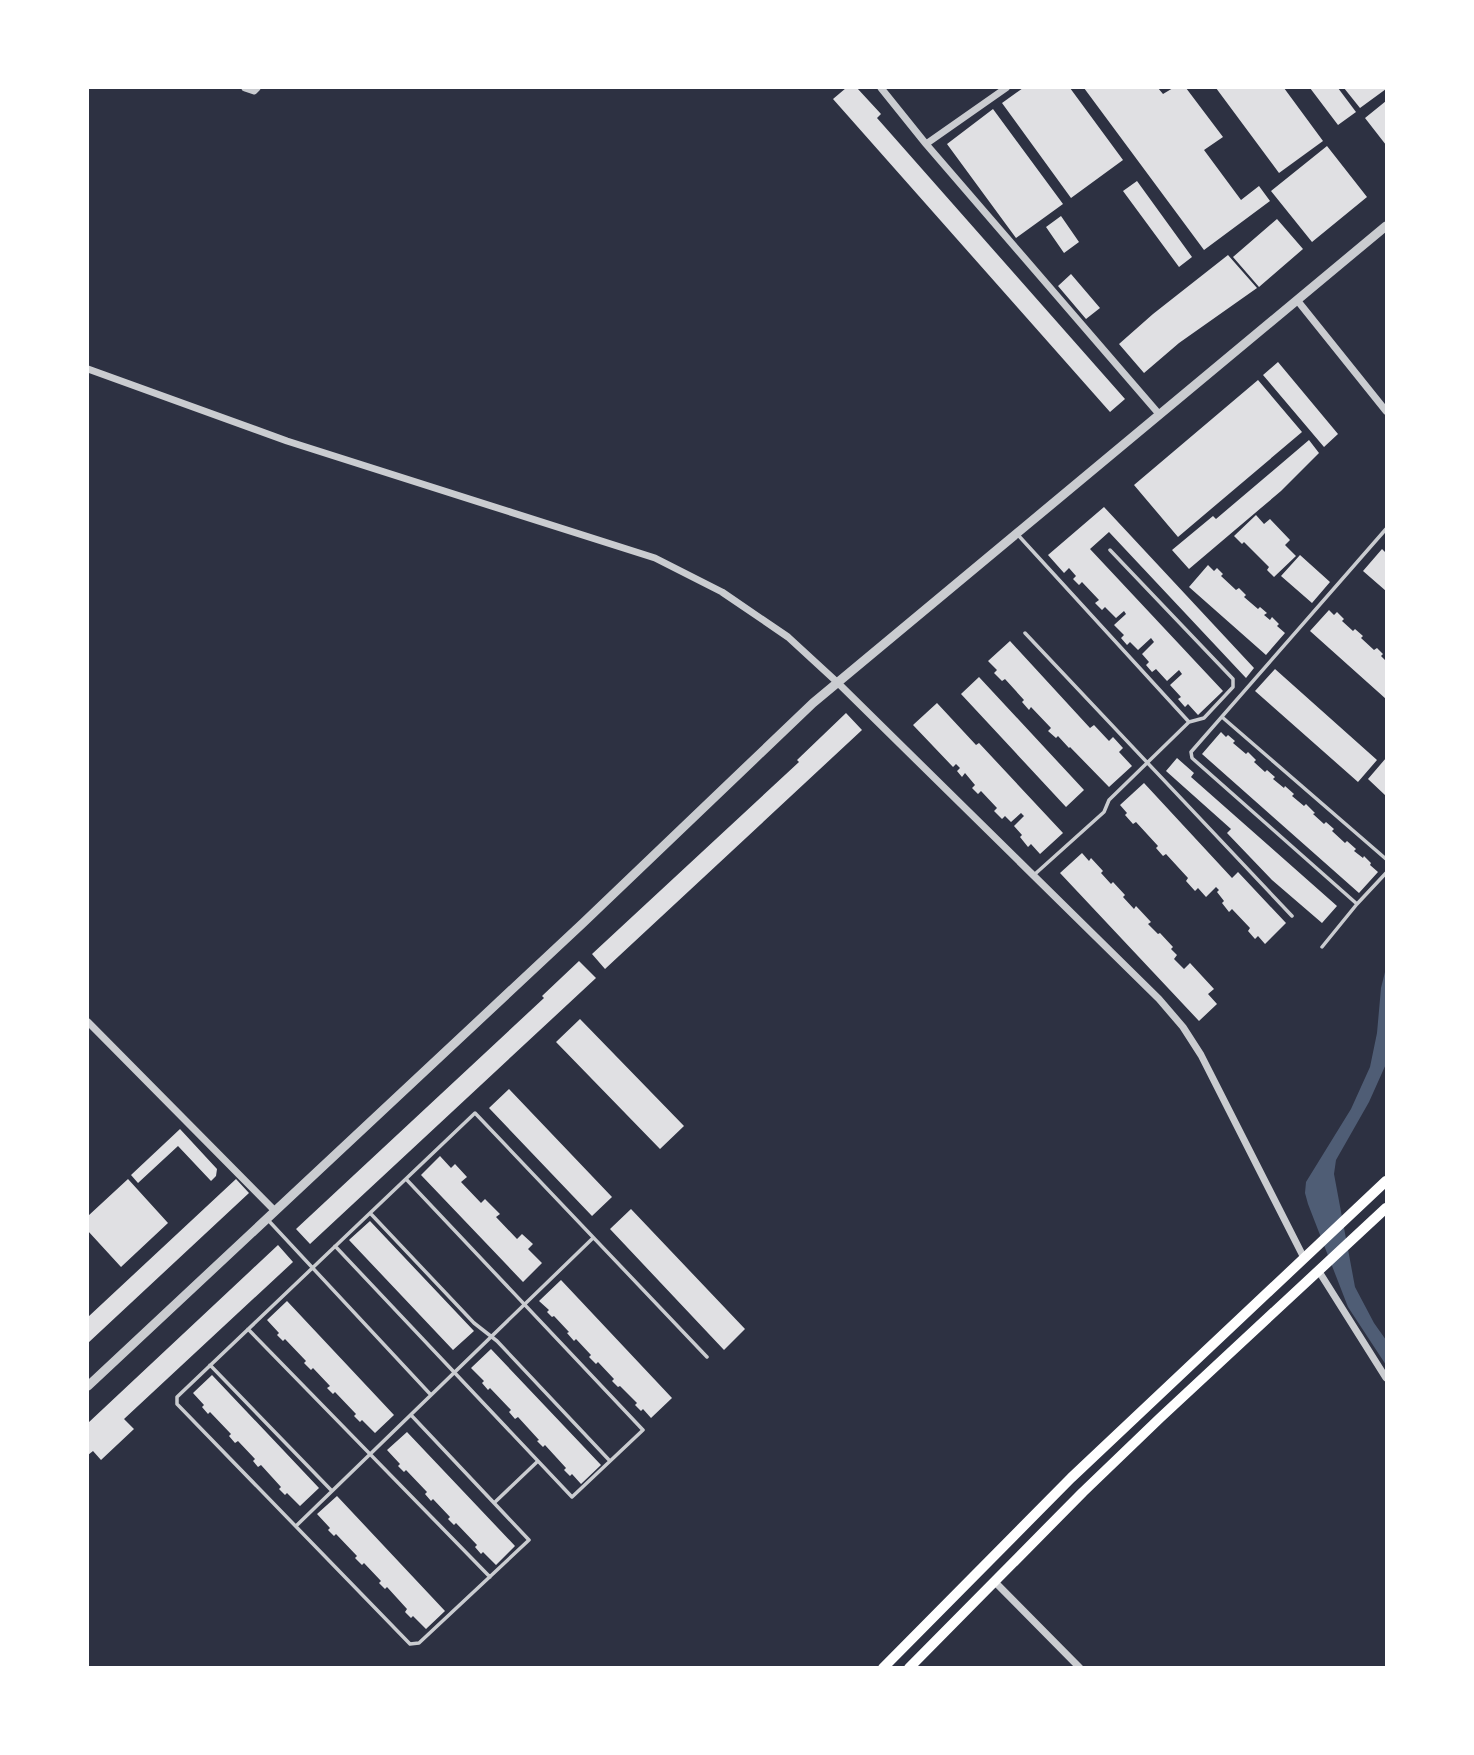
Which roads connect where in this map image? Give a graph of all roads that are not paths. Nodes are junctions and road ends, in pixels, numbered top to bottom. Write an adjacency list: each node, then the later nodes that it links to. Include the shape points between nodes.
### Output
1 (245, 88): 2 (street)
2 (257, 88)
3 (881, 88): 5 (street)
4 (1006, 88): 5 (street)
5 (926, 144): 10 (street)
6 (1387, 226): 7 (street)
7 (1297, 300): 9 (street); 10 (street)
8 (88, 369): 15 (street, via 287,441 655,558 722,592 788,637)
9 (1387, 411)
10 (1159, 414): 12 (street)
11 (1387, 528): 16 (lane)
12 (1017, 533): 15 (street); 17 (lane)
13 (1110, 550): 17 (lane, via 1233,679 1233,687 1204,718)
14 (1025, 633): 18 (lane)
15 (838, 683): 21 (street); 29 (street)
16 (1222, 717): 19 (lane); 22 (lane, via 1191,752 1192,758)
17 (1189, 722): 18 (lane)
18 (1148, 763): 21 (lane, via 1109,800 1104,812); 23 (lane)
19 (1387, 859)
20 (1387, 873): 22 (lane)
21 (1034, 876): 34 (street, via 1183,1027)
22 (1357, 904): 24 (lane)
23 (1292, 916)
24 (1322, 947)
25 (88, 1022): 29 (street)
26 (406, 1179): 30 (lane); 32 (lane, via 475,1113); 37 (lane)
27 (1387, 1181): 34 (main road)
28 (1387, 1208): 36 (main road)
29 (275, 1211): 31 (street)
30 (370, 1213): 33 (lane); 39 (lane)
31 (267, 1219): 35 (lane); 44 (street)
32 (593, 1237): 37 (lane); 40 (lane)
33 (335, 1246): 35 (lane); 42 (lane)
34 (1304, 1258): 55 (main road, via 1071,1478)
35 (313, 1268): 38 (lane); 45 (lane)
36 (1321, 1268): 43 (street); 54 (main road)
37 (524, 1304): 39 (lane); 49 (lane, via 643,1430)
38 (248, 1329): 41 (lane); 47 (lane)
39 (491, 1336): 42 (lane); 49 (lane)
40 (707, 1357)
41 (210, 1365): 50 (lane); 52 (lane, via 177,1397 177,1404)
42 (454, 1372): 45 (lane); 48 (lane)
43 (1387, 1378)
44 (88, 1386)
45 (431, 1395): 46 (lane)
46 (411, 1415): 47 (lane); 51 (lane)
47 (370, 1454): 50 (lane); 53 (lane)
48 (538, 1461): 49 (lane, via 572,1497); 51 (lane)
49 (610, 1461)
50 (332, 1491): 52 (lane)
51 (494, 1503): 53 (lane, via 529,1540)
52 (296, 1527): 53 (lane, via 410,1644 419,1643)
53 (490, 1577)
54 (994, 1581): 56 (main road); 57 (street)
55 (883, 1668)
56 (909, 1668)
57 (1080, 1668)

